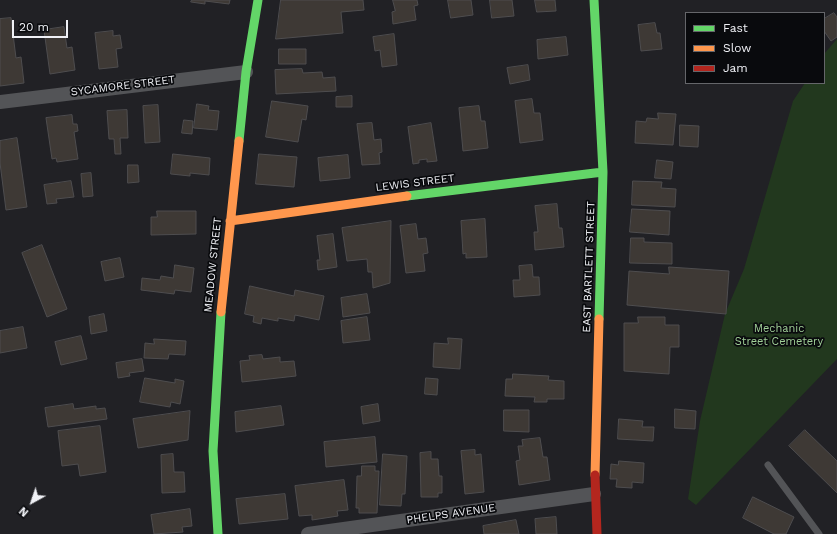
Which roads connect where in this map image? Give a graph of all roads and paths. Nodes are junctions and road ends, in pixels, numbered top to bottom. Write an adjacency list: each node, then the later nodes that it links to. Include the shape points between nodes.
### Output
1 (258, 0): 3 (street, MEADOW STREET)
2 (594, 0): 5 (street, EAST BARTLETT STREET)
3 (246, 72): 4 (street, SYCAMORE STREET); 6 (street, MEADOW STREET)
4 (0, 102)
5 (604, 172): 6 (street, LEWIS STREET); 8 (street, EAST BARTLETT STREET)
6 (230, 221): 9 (street, MEADOW STREET, via 218,340 213,451)
7 (768, 465): 12 (lane)
8 (594, 494): 10 (street, PHELPS AVENUE); 11 (street, EAST BARTLETT STREET)
9 (218, 534)
10 (308, 534)
11 (597, 534)
12 (818, 534)

